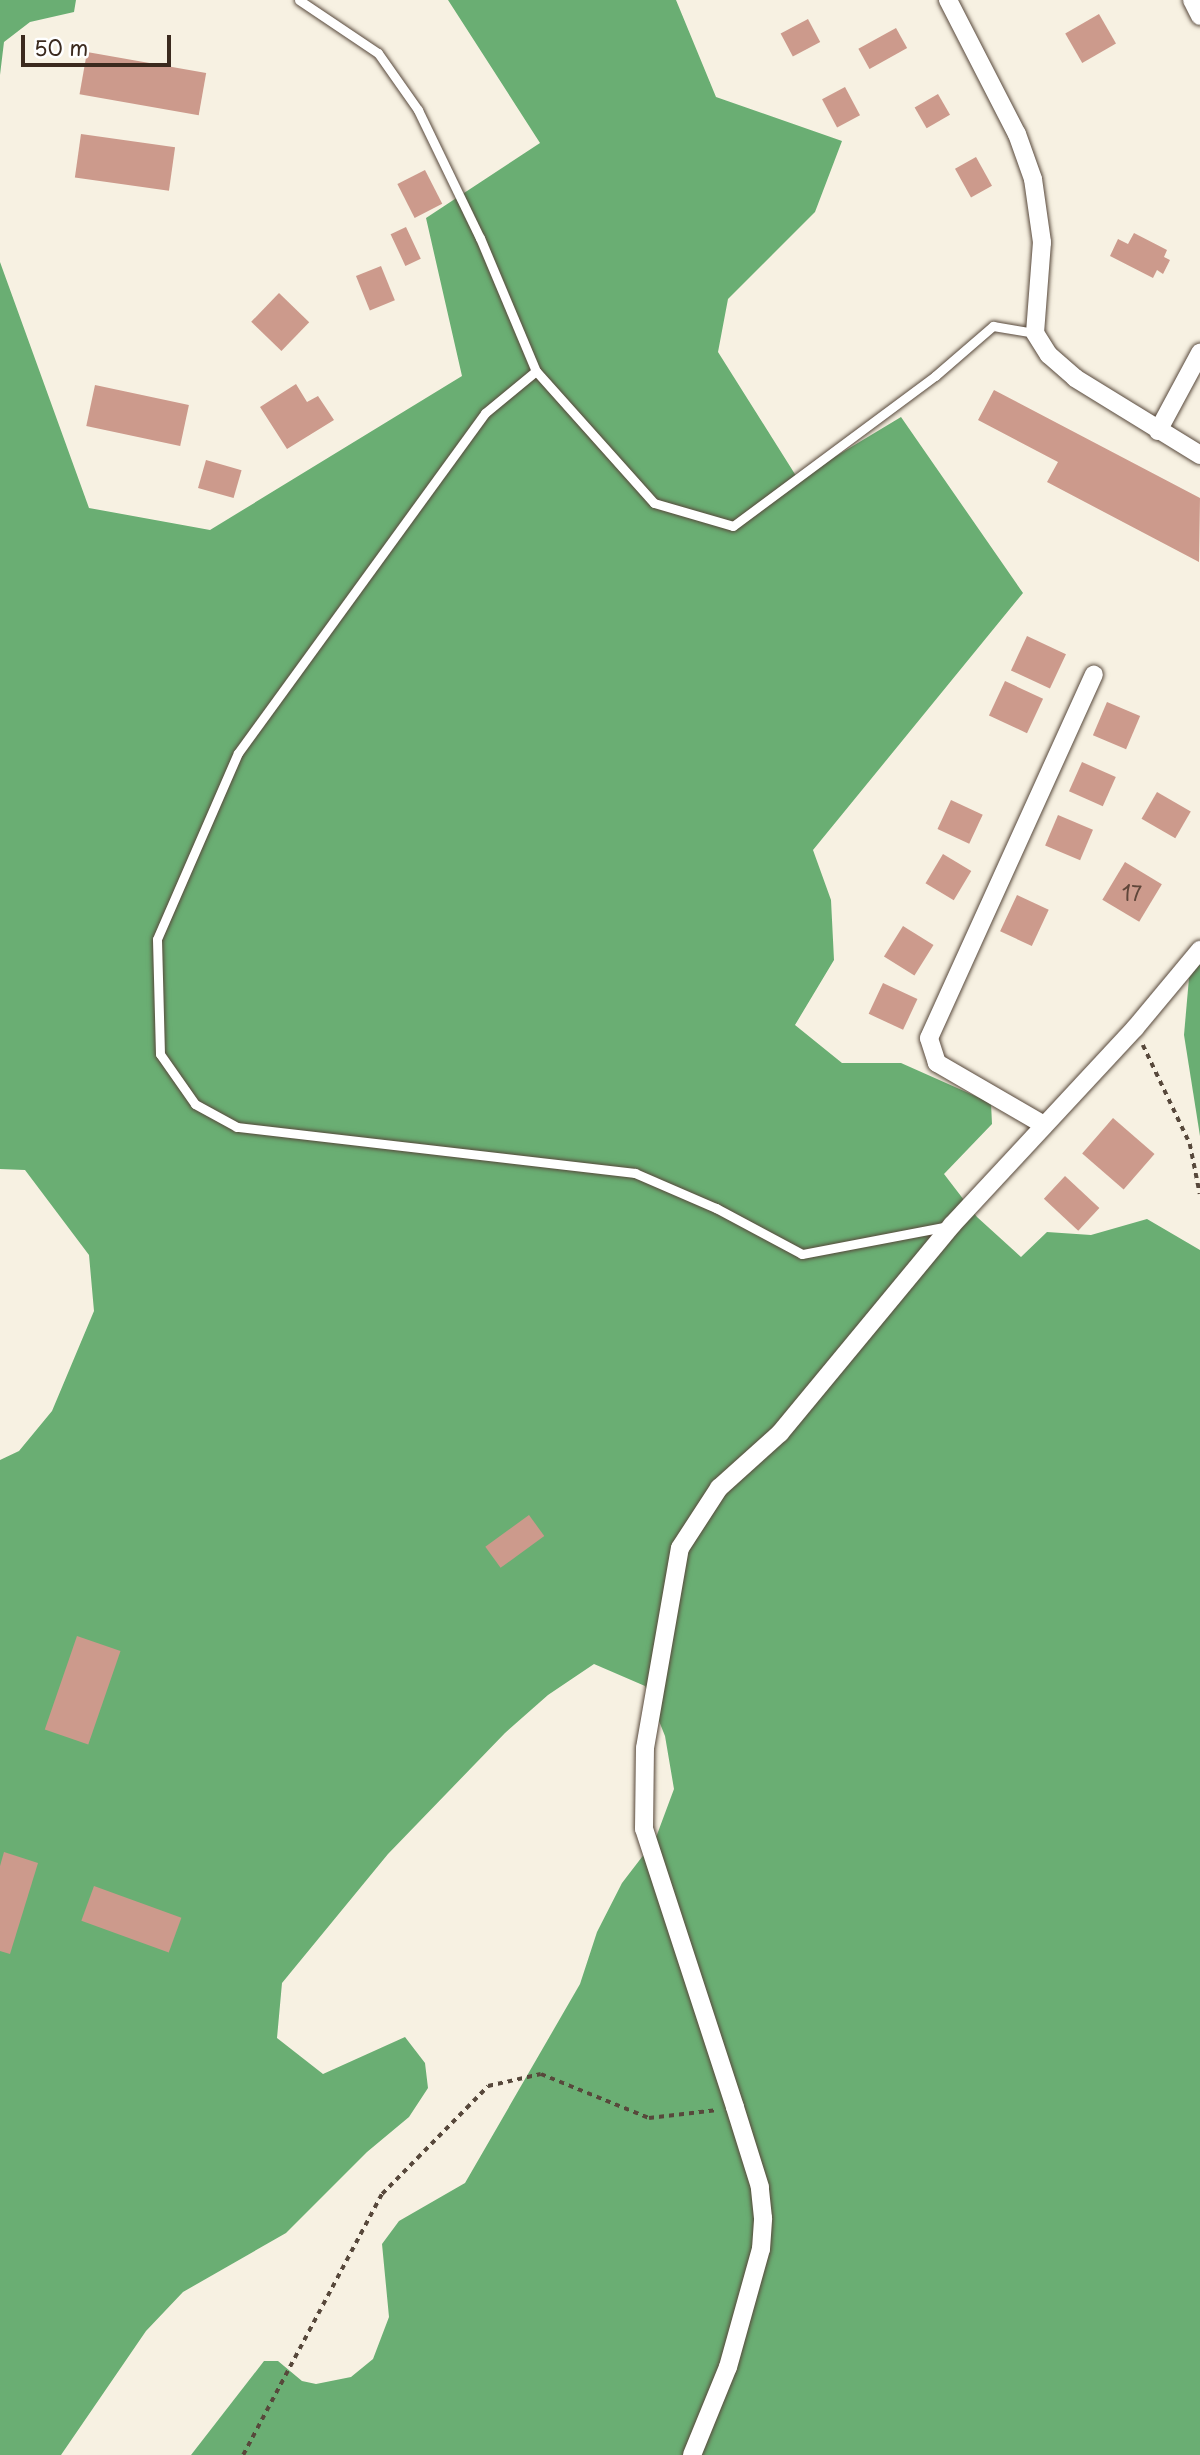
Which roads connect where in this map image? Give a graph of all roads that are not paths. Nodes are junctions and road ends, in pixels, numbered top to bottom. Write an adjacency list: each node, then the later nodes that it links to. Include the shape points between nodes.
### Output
1 (299, 0): 7 (lane, via 378,53 418,110 480,238)
2 (948, 0): 5 (street, via 1017,134 1033,179 1042,242)
3 (1192, 0): 4 (street)
4 (1200, 16)
5 (1035, 334): 7 (lane, via 993,326 935,376 733,526 654,503); 8 (street, via 1049,355 1075,378)
6 (1200, 353): 8 (street)
7 (536, 371): 13 (lane, via 485,413 238,753 157,939 160,1055 195,1104 237,1127 635,1173 716,1208 802,1254)
8 (1158, 431): 9 (street)
9 (1200, 455)
10 (1094, 675): 12 (street, via 929,1038 937,1062)
11 (1200, 950): 12 (street)
12 (1044, 1125): 13 (street)
13 (952, 1225): 14 (street, via 779,1433 719,1488 680,1548 645,1748 644,1829 654,1872 760,2187 761,2249 728,2367)
14 (692, 2455)

